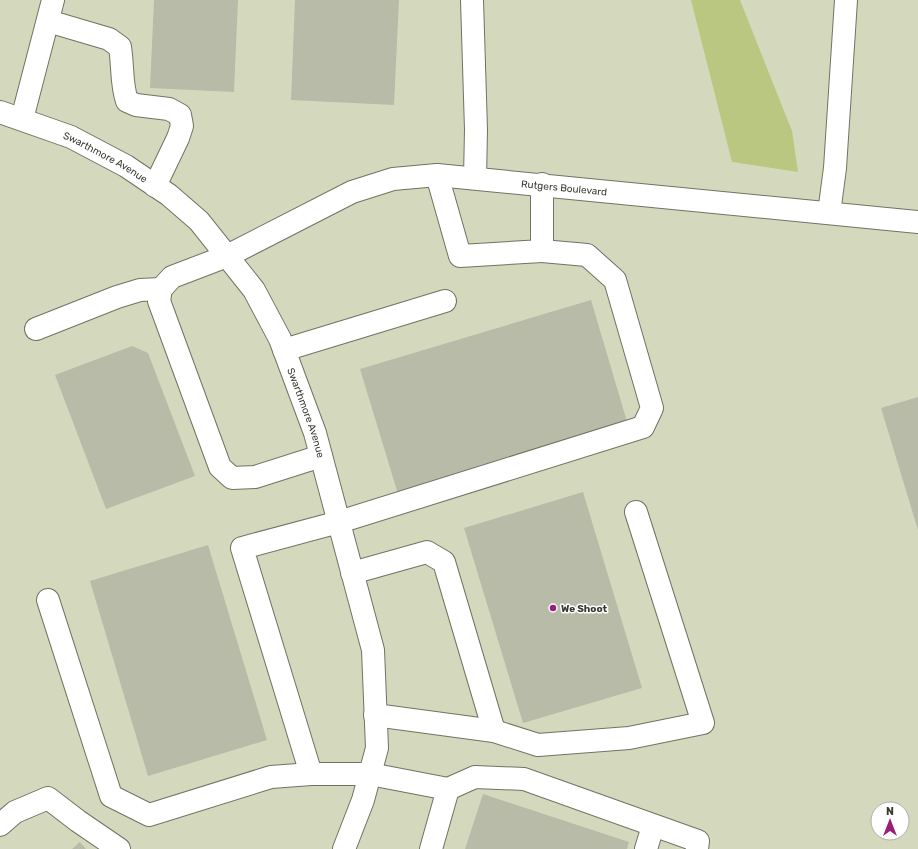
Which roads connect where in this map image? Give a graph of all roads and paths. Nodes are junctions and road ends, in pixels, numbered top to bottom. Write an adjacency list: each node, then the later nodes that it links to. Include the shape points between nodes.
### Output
1 (472, 0): 7 (street)
2 (846, 0): 10 (street, via 835,168)
3 (51, 10): 5 (street); 9 (street, via 120,47 123,91 127,101 136,105 169,109 180,115 182,126 178,138)
4 (0, 112): 5 (street, Swarthmore Avenue)
5 (22, 119): 9 (street, Swarthmore Avenue, via 72,137 126,166)
6 (437, 175): 7 (street, Rutgers Boulevard); 12 (street, via 460,256); 13 (street, Rutgers Boulevard, via 393,179 352,192)
7 (475, 178): 8 (street, Rutgers Boulevard)
8 (542, 184): 10 (street, Rutgers Boulevard); 12 (street)
9 (155, 186): 13 (street, Swarthmore Avenue, via 199,222)
10 (829, 213): 11 (street, Rutgers Boulevard)
11 (918, 222)
12 (542, 251): 20 (street, via 587,255 615,280 652,408 643,427)
13 (227, 256): 14 (street, Rutgers Boulevard, via 172,277); 17 (street, Swarthmore Avenue, via 254,290)
14 (161, 289): 16 (street, via 140,290 117,297); 18 (street, via 159,301 220,467 232,478 255,477)
15 (446, 301): 17 (street)
16 (36, 329)
17 (284, 350): 18 (street, Swarthmore Avenue)
18 (321, 456): 20 (street, Swarthmore Avenue)
19 (636, 512): 24 (street, via 703,723 629,738 538,745)
20 (339, 522): 21 (street, Swarthmore Avenue); 25 (street, via 242,548)
21 (352, 573): 23 (street, Swarthmore Avenue, via 373,650); 24 (street, via 427,552 444,562)
22 (48, 600): 25 (street, via 110,796 149,815 271,777)
23 (375, 715): 24 (street); 26 (street, Swarthmore Avenue, via 376,748)
24 (494, 731)
25 (311, 774): 26 (street)
26 (370, 774): 27 (street); 31 (street, Swarthmore Avenue)
27 (448, 790): 29 (street, via 475,777 524,779); 32 (street)
28 (0, 825): 30 (street, via 15,812 48,798)
29 (653, 826): 33 (street); 34 (street, via 698,841)
30 (119, 849)
31 (344, 849)
32 (431, 849)
33 (646, 849)
34 (697, 849)

